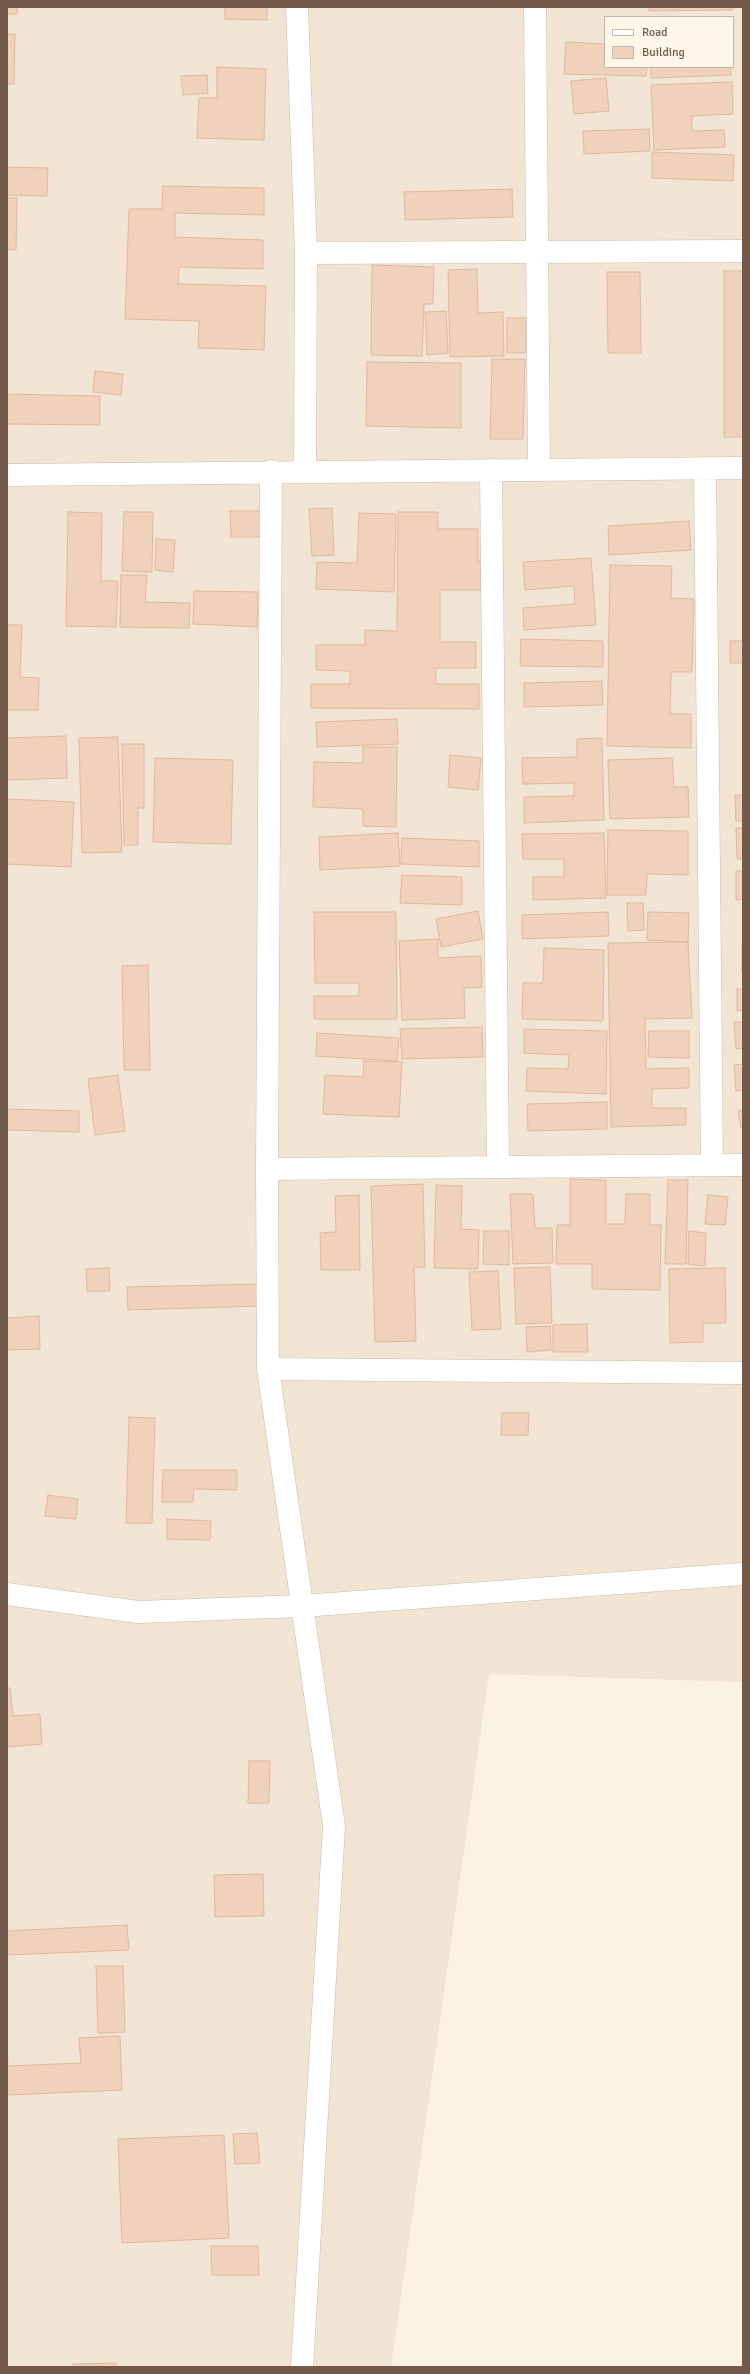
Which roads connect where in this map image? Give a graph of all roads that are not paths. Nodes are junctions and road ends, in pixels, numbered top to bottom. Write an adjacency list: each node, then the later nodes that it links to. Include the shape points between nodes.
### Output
1 (297, 7): 5 (street)
2 (534, 7): 3 (street)
3 (537, 252): 4 (street); 5 (street); 9 (street)
4 (743, 252)
5 (306, 253): 11 (street)
6 (743, 468): 7 (street)
7 (705, 469): 9 (street); 13 (street)
8 (491, 470): 9 (street); 11 (street); 15 (street)
9 (539, 470)
10 (271, 471): 11 (street); 12 (street); 16 (street)
11 (305, 471)
12 (7, 475)
13 (712, 1165): 14 (street); 15 (street)
14 (743, 1165)
15 (498, 1167): 16 (street)
16 (267, 1169): 17 (street)
17 (268, 1369): 18 (street); 21 (street)
18 (743, 1373)
19 (743, 1574): 21 (street)
20 (7, 1594): 21 (street, via 138,1612)
21 (302, 1606): 22 (street, via 334,1826)
22 (302, 2367)

